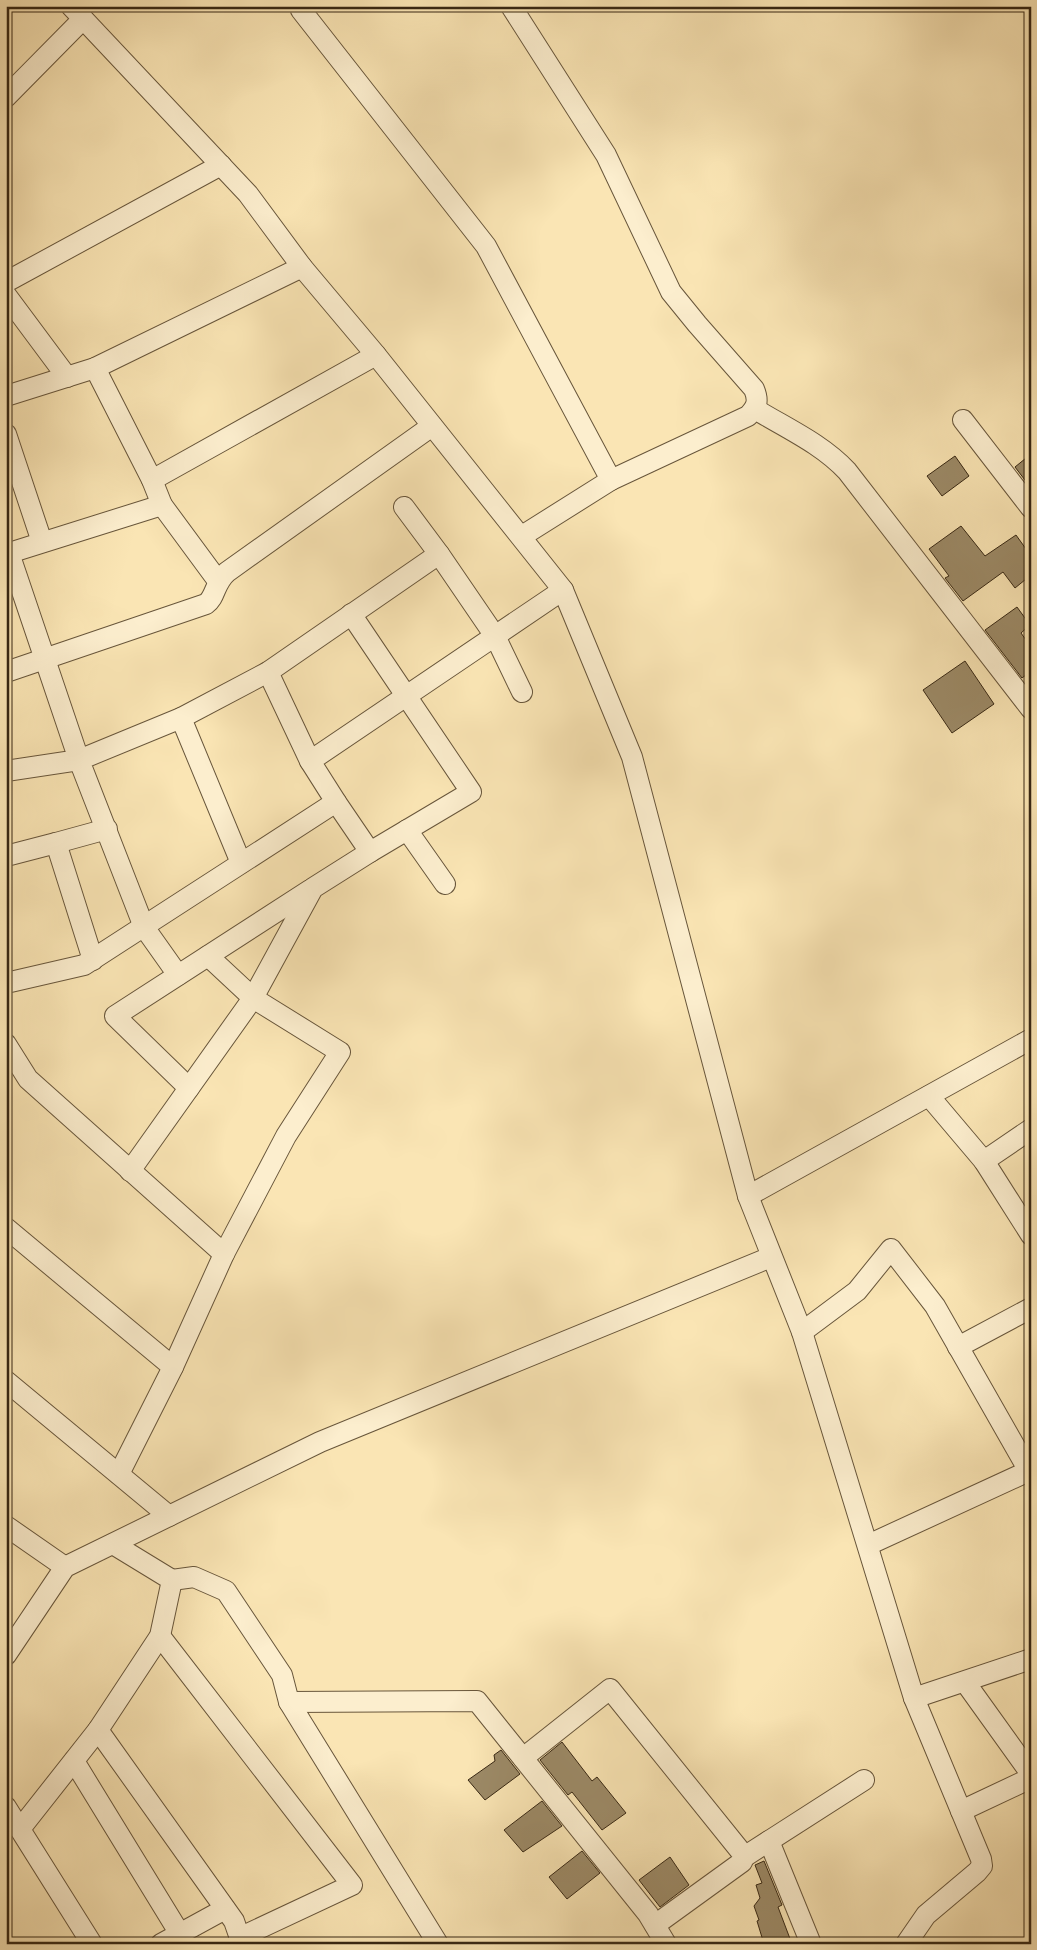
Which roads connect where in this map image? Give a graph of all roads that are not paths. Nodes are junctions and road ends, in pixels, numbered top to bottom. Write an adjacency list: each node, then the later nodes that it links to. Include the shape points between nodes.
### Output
1 (302, 6): 18 (street, via 301,10 486,246)
2 (511, 6): 13 (street, via 606,155 671,292 754,389 758,398)
3 (77, 13): 4 (street); 5 (street)
4 (6, 97)
5 (221, 166): 6 (street, via 248,194); 7 (street)
6 (302, 267): 9 (street); 10 (street)
7 (6, 282)
8 (6, 295): 11 (street)
9 (376, 355): 15 (street); 17 (street)
10 (95, 368): 11 (street); 17 (street)
11 (67, 377): 12 (street)
12 (6, 396)
13 (755, 409): 18 (street, via 748,416); 35 (street, via 835,458)
14 (962, 420): 21 (street)
15 (432, 426): 22 (street); 26 (street)
16 (6, 434): 23 (street)
17 (152, 480): 19 (street)
18 (611, 480): 22 (street)
19 (162, 505): 23 (street); 26 (street)
20 (404, 507): 25 (street)
21 (1031, 508)
22 (522, 536): 27 (street)
23 (42, 542): 24 (street)
24 (8, 554): 30 (street)
25 (439, 554): 28 (street); 29 (street)
26 (218, 581): 30 (street, via 211,600 206,604)
27 (563, 590): 29 (street); 62 (street, via 632,757)
28 (352, 614): 32 (street); 34 (street)
29 (496, 636): 33 (street); 34 (street)
30 (45, 658): 31 (street); 37 (street)
31 (6, 672)
32 (268, 672): 36 (street); 38 (street)
33 (522, 692)
34 (406, 696): 38 (street); 42 (street, via 472,792)
35 (1028, 701)
36 (181, 718): 37 (street); 46 (street)
37 (79, 760): 39 (street); 41 (street)
38 (310, 761): 40 (street)
39 (6, 771)
40 (336, 802): 44 (street); 46 (street)
41 (107, 829): 43 (street); 49 (street)
42 (407, 830): 44 (street); 47 (street)
43 (56, 843): 45 (street); 51 (street)
44 (370, 852): 48 (street)
45 (6, 856)
46 (241, 863): 49 (street)
47 (445, 884)
48 (313, 888): 50 (street); 54 (street)
49 (144, 927): 51 (street); 52 (street)
50 (208, 956): 52 (street); 54 (street)
51 (93, 960): 53 (street, via 84,965)
52 (178, 975): 57 (street, via 115,1016)
53 (6, 983)
54 (253, 998): 57 (street); 65 (street, via 340,1052 286,1136)
55 (1031, 1039): 58 (street)
56 (6, 1044): 61 (street, via 28,1079)
57 (189, 1088): 61 (street)
58 (929, 1096): 60 (street); 62 (street)
59 (1031, 1129): 60 (street)
60 (984, 1161): 64 (street)
61 (130, 1171): 65 (street)
62 (748, 1196): 66 (street)
63 (6, 1228): 70 (street)
64 (1031, 1235)
65 (224, 1254): 70 (street)
66 (771, 1257): 68 (street); 74 (street, via 320,1442)
67 (1031, 1308): 69 (street)
68 (802, 1332): 69 (street, via 857,1290 891,1249 935,1306); 77 (street)
69 (958, 1347): 72 (street)
70 (173, 1367): 73 (street)
71 (6, 1381): 73 (street)
72 (1030, 1471): 77 (street)
73 (119, 1474): 74 (street)
74 (169, 1516): 76 (street)
75 (6, 1526): 78 (street)
76 (113, 1544): 78 (street); 79 (street)
77 (868, 1546): 84 (street)
78 (65, 1566): 81 (street)
79 (172, 1580): 80 (street); 85 (street, via 194,1577 226,1591 282,1675)
80 (160, 1636): 86 (street); 99 (street, via 352,1886)
81 (6, 1654)
82 (1031, 1659): 83 (street)
83 (965, 1682): 84 (street); 89 (street)
84 (914, 1698): 92 (street)
85 (289, 1702): 87 (street, via 477,1701); 102 (street)
86 (98, 1730): 88 (street); 96 (street)
87 (523, 1758): 95 (street, via 610,1689); 97 (street)
88 (74, 1761): 93 (street); 98 (street)
89 (1031, 1776): 92 (street)
90 (864, 1780): 94 (street)
91 (6, 1807): 93 (street)
92 (961, 1811): 105 (street, via 982,1866 926,1915)
93 (20, 1829): 100 (street)
94 (769, 1841): 95 (street); 104 (street)
95 (744, 1857): 97 (street, via 742,1862)
96 (225, 1909): 98 (street); 99 (street, via 234,1921)
97 (655, 1925): 103 (street)
98 (180, 1934): 101 (street)
99 (240, 1941)
100 (92, 1944)
101 (161, 1944)
102 (438, 1944)
103 (666, 1944)
104 (811, 1944)
105 (906, 1944)

